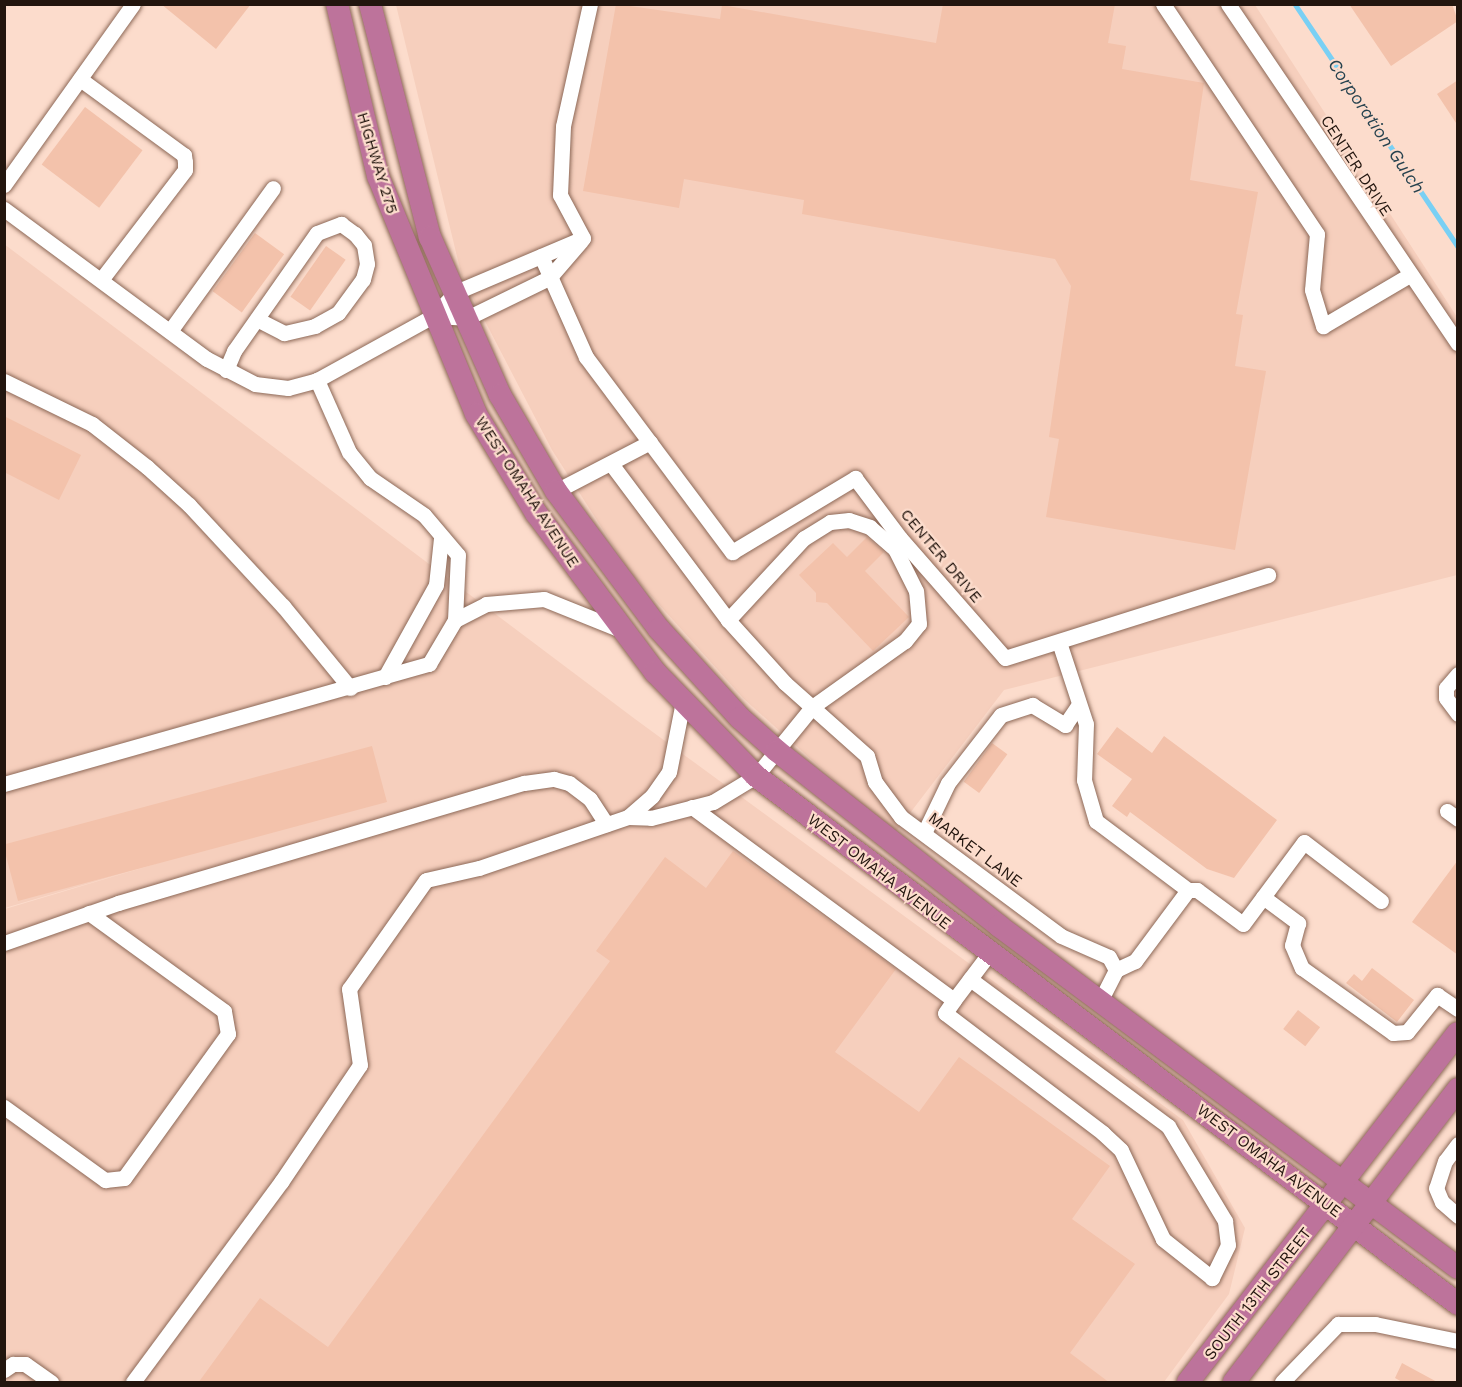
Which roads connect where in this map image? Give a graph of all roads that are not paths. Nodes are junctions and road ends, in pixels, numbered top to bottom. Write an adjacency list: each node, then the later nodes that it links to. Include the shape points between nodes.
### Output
1 (134, 4): 7 (street)
2 (337, 4): 17 (highway, HIGHWAY 275, via 378,176)
3 (370, 4): 16 (highway, HIGHWAY 275, via 430,237)
4 (590, 4): 11 (street, via 563,126 560,195)
5 (1163, 4): 13 (street, via 1317,234 1312,290 1323,326)
6 (1228, 4): 13 (street, CENTER DRIVE)
7 (80, 79): 8 (street); 15 (street, via 184,155 185,162 185,170)
8 (4, 185)
9 (273, 188): 20 (street)
10 (4, 209): 15 (street)
11 (583, 238): 12 (street); 14 (street)
12 (541, 256): 14 (street); 16 (street)
13 (1408, 276): 21 (street, CENTER DRIVE)
14 (549, 278): 18 (street); 25 (street, via 586,357)
15 (101, 280): 20 (street)
16 (456, 292): 17 (street); 18 (highway, WEST OMAHA AVENUE)
17 (433, 316): 18 (street); 23 (street); 32 (highway, WEST OMAHA AVENUE, via 476,414 536,513)
18 (467, 318): 27 (highway, WEST OMAHA AVENUE, via 500,395)
19 (257, 319): 19 (street, via 284,333 315,326 338,313 363,279 367,264 364,245 341,224 317,233); 22 (street)
20 (170, 331): 22 (street)
21 (1458, 344)
22 (226, 370): 23 (street, via 255,384 288,388)
23 (317, 380): 28 (street, via 349,452 370,478 424,515)
24 (4, 381): 36 (street, via 92,424 147,467 189,505 284,606)
25 (650, 442): 26 (street); 33 (street, CENTER DRIVE, via 732,552 855,478 900,538 1005,658)
26 (612, 465): 27 (street); 31 (street, MARKET LANE)
27 (556, 491): 41 (highway, WEST OMAHA AVENUE, via 619,580 666,637 740,718)
28 (441, 538): 30 (street, via 458,555); 35 (street, via 436,585)
29 (1268, 575): 33 (street, CENTER DRIVE)
30 (455, 620): 32 (street, via 486,604 544,599); 35 (street, via 429,664)
31 (728, 620): 39 (street, MARKET LANE); 39 (street, via 804,538 830,522 849,520 870,527 894,549 916,591 918,624 905,641)
32 (621, 630): 37 (highway, WEST OMAHA AVENUE)
33 (1059, 642): 38 (street)
34 (1458, 675): 40 (street, via 1446,688 1446,698)
35 (385, 677): 36 (street)
36 (350, 688): 43 (street)
37 (683, 701): 42 (highway, WEST OMAHA AVENUE); 45 (street, via 669,772 652,796)
38 (1078, 706): 47 (street, via 1065,725 1032,705 1001,715 948,783); 48 (street, via 1086,724 1084,780 1096,821)
39 (812, 707): 41 (street); 47 (street, MARKET LANE, via 867,756 875,782 888,802)
40 (1458, 714)
41 (777, 751): 42 (street); 57 (highway, WEST OMAHA AVENUE)
42 (756, 776): 44 (street, via 713,802); 53 (highway, WEST OMAHA AVENUE)
43 (4, 784)
44 (692, 807): 45 (street, via 651,818); 56 (street)
45 (628, 817): 46 (street)
46 (606, 824): 51 (street, via 590,799 569,783 554,779 524,783); 73 (street, via 479,868 426,880 349,989 360,1065 281,1182)
47 (924, 833): 54 (street, MARKET LANE, via 1061,936 1100,949)
48 (1188, 890): 49 (street, via 1197,890 1243,924); 54 (street, via 1135,961)
49 (1263, 897): 50 (street, via 1304,842); 58 (street, via 1298,923 1292,945 1302,968 1393,1033 1407,1032 1437,995)
50 (1381, 900)
51 (89, 913): 52 (street); 61 (street, via 224,1011 228,1034 124,1178 105,1180)
52 (4, 943)
53 (988, 955): 55 (street); 65 (highway, WEST OMAHA AVENUE)
54 (1116, 970): 57 (street)
55 (970, 979): 56 (street); 56 (street, via 1168,1126 1225,1221 1228,1245 1212,1278 1163,1239 1120,1150 945,1013)
56 (954, 1000)
57 (1100, 1002): 63 (highway, WEST OMAHA AVENUE)
58 (1458, 1009)
59 (1458, 1033): 63 (highway, SOUTH 13TH STREET)
60 (1458, 1089): 64 (highway, SOUTH 13TH STREET)
61 (4, 1107)
62 (1458, 1144): 66 (street, via 1445,1161 1436,1188 1442,1202)
63 (1345, 1183): 64 (highway, WEST OMAHA AVENUE); 65 (highway, SOUTH 13TH STREET)
64 (1371, 1203): 67 (highway, SOUTH 13TH STREET); 68 (highway, WEST OMAHA AVENUE)
65 (1328, 1206): 67 (highway, WEST OMAHA AVENUE); 74 (highway, SOUTH 13TH STREET)
66 (1458, 1216)
67 (1354, 1225): 69 (highway, WEST OMAHA AVENUE); 75 (highway, SOUTH 13TH STREET)
68 (1458, 1268)
69 (1458, 1304)
70 (1458, 1341): 76 (street, via 1375,1324 1338,1324)
71 (4, 1370): 72 (street, via 12,1364 25,1364)
72 (51, 1383)
73 (133, 1383)
74 (1188, 1383)
75 (1233, 1383)
76 (1282, 1383)

